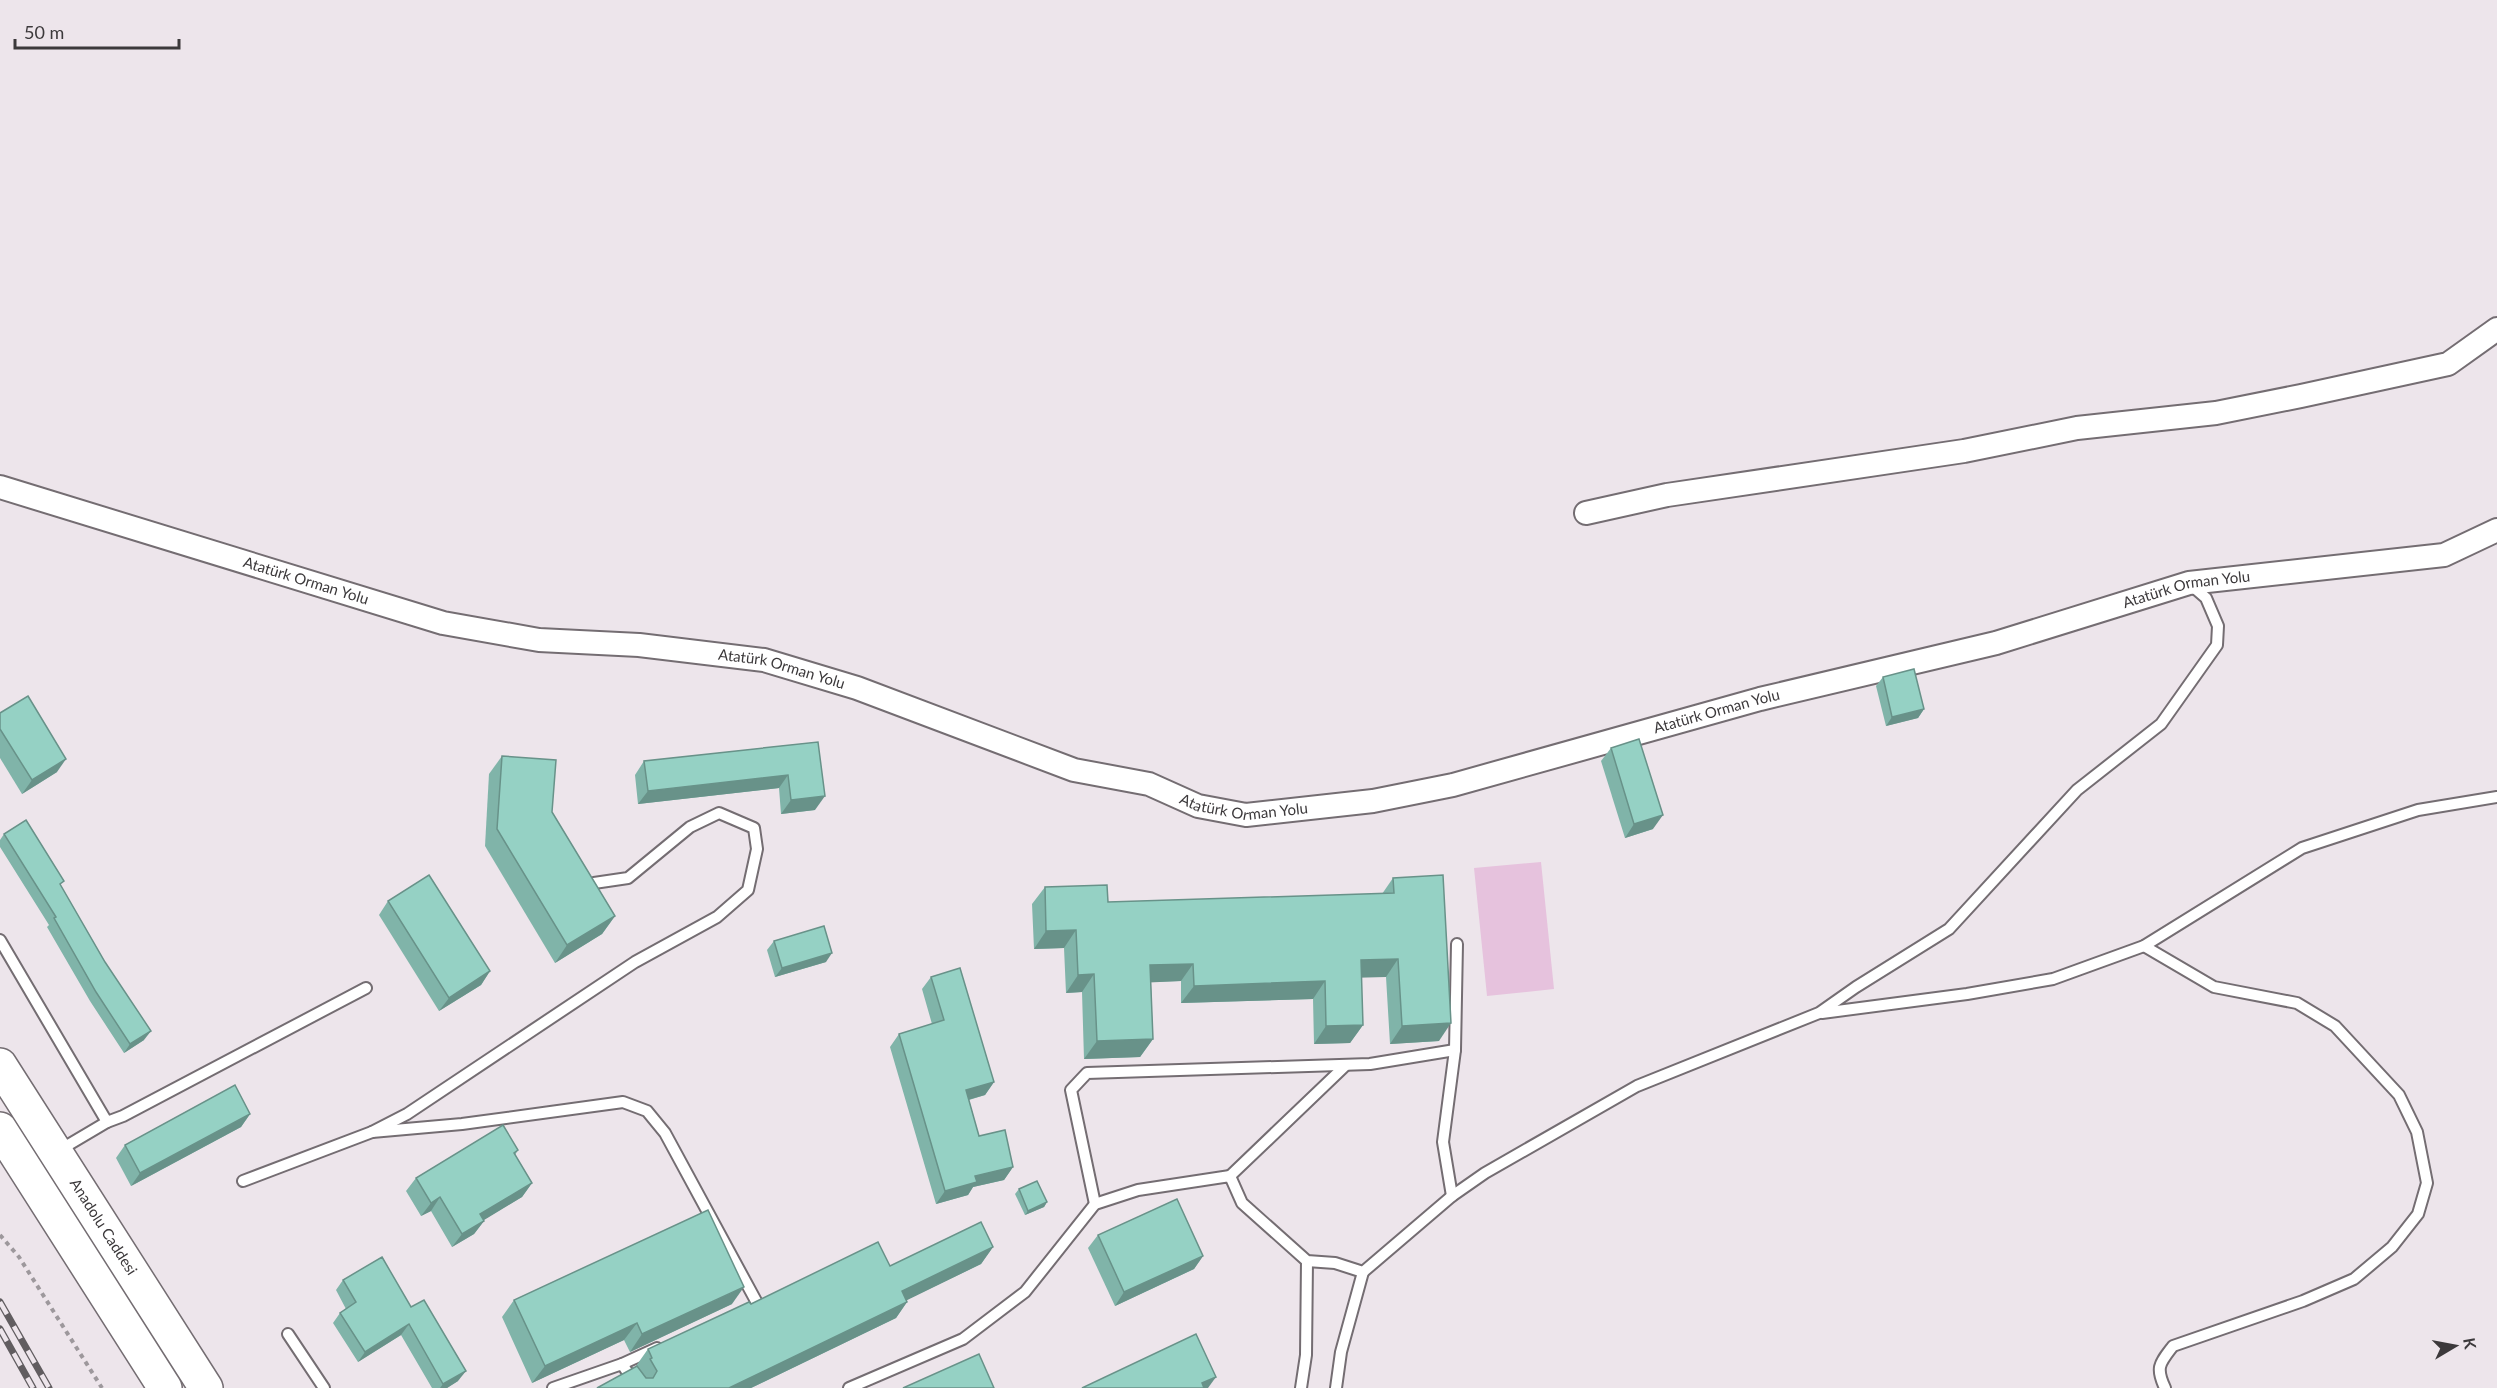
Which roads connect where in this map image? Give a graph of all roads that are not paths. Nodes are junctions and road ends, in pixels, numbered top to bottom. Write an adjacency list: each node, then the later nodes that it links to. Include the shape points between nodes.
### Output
1 (2497, 328): 3 (street, via 2448,364 2216,413 2076,428 1964,451 1667,495)
2 (0, 487): 5 (street, Atatürk Orman Yolu, via 443,623 539,639 639,645 764,660 857,688 1074,770 1149,784 1198,806 1246,815 1373,801 1453,785 1760,699 1996,644)
3 (1586, 513)
4 (2494, 534): 5 (street, Atatürk Orman Yolu, via 2444,555)
5 (2189, 583): 12 (lane, via 2206,598 2218,626 2217,645 2161,724 2077,790 1949,929)
6 (2497, 797): 10 (lane, via 2418,810 2302,848)
7 (594, 883): 18 (lane, via 628,878 690,827 719,813 754,828 758,849 748,890 717,917 635,962 407,1114)
8 (0, 940): 16 (lane)
9 (1457, 944): 13 (lane)
10 (2144, 946): 12 (lane, via 2053,979); 38 (lane, via 2214,987 2297,1003 2335,1026 2399,1095 2417,1132 2427,1182 2418,1214 2392,1247 2354,1279 2173,1346 2160,1364)
11 (366, 988): 16 (lane)
12 (1819, 1013): 22 (lane, via 1637,1086)
13 (1455, 1050): 15 (lane); 22 (lane, via 1443,1142)
14 (0, 1065): 19 (highway, Anadolu Caddesi)
15 (1346, 1065): 20 (lane); 23 (lane, via 1087,1073 1071,1090)
16 (107, 1122): 19 (lane)
17 (0, 1129): 30 (highway)
18 (372, 1132): 21 (lane); 26 (lane, via 624,1102 647,1111 665,1133)
19 (56, 1152): 31 (highway, Anadolu Caddesi)
20 (1230, 1176): 23 (lane, via 1138,1190); 24 (lane, via 1242,1203)
21 (243, 1181)
22 (1452, 1196): 25 (lane)
23 (1095, 1204): 35 (lane, via 1025,1292 963,1339)
24 (1307, 1261): 25 (lane, via 1335,1263); 36 (lane, via 1306,1355)
25 (1363, 1272): 37 (lane, via 1341,1352)
26 (756, 1302)
27 (288, 1334): 32 (lane)
28 (663, 1345): 29 (lane)
29 (622, 1364): 33 (lane); 34 (lane)
30 (165, 1388)
31 (206, 1388)
32 (324, 1388)
33 (553, 1388)
34 (638, 1388)
35 (849, 1388)
36 (1301, 1388)
37 (1336, 1388)
38 (2165, 1388)

